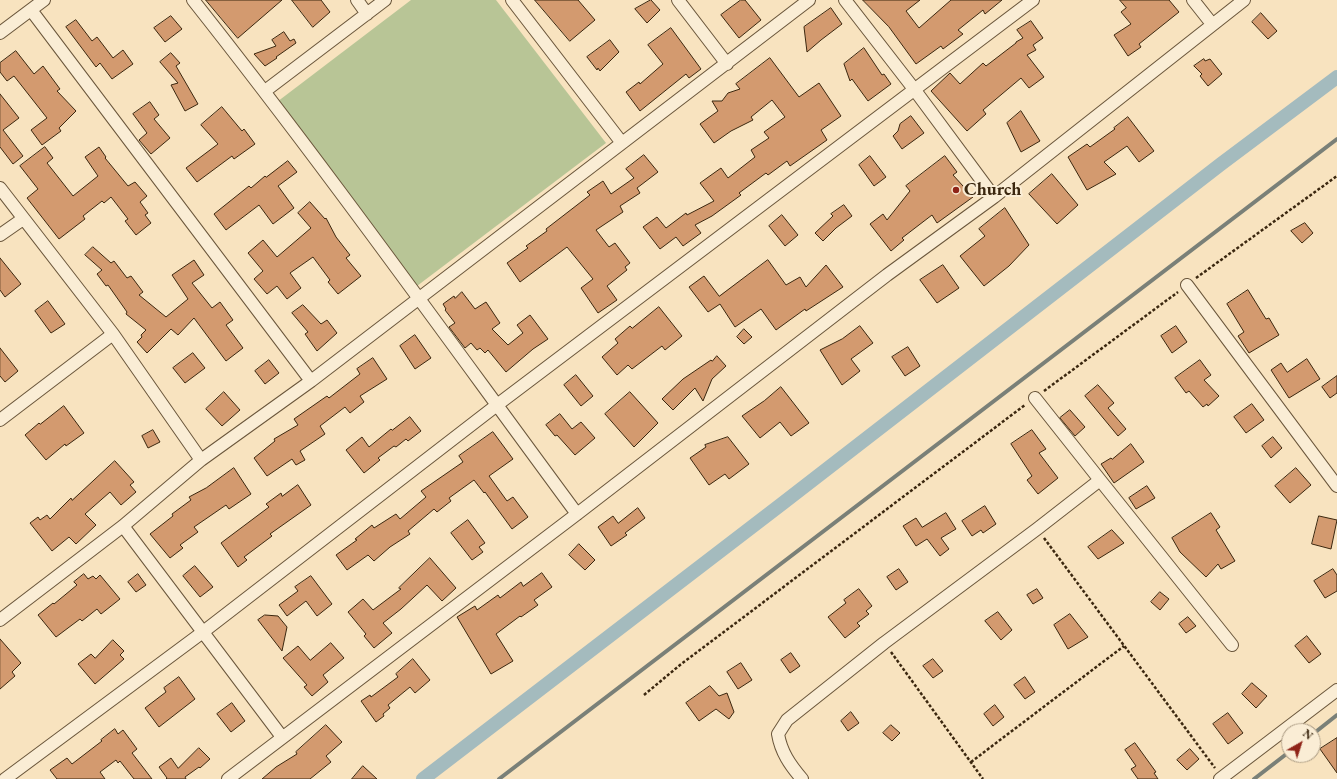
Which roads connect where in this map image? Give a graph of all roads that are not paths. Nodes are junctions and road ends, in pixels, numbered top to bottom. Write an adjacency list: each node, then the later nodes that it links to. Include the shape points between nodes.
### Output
1 (44, 0): 12 (street)
2 (193, 0): 18 (street)
3 (357, 0): 13 (street)
4 (385, 0): 13 (street)
5 (512, 0): 19 (street)
6 (678, 0): 16 (street)
7 (810, 0): 16 (street)
8 (845, 0): 17 (street)
9 (1033, 0): 17 (street)
10 (1193, 0): 14 (street)
11 (1244, 0): 14 (street)
12 (31, 10): 15 (street); 27 (street)
13 (367, 14): 18 (street)
14 (1212, 24): 21 (street)
15 (0, 33)
16 (727, 64): 19 (street)
17 (914, 89): 21 (street); 29 (street)
18 (265, 91): 25 (street)
19 (622, 143): 25 (street)
20 (0, 188): 22 (street)
21 (994, 197): 34 (street, via 887,275)
22 (23, 219): 23 (street); 26 (street)
23 (0, 235)
24 (1187, 284): 33 (street)
25 (420, 298): 27 (street); 29 (street)
26 (112, 334): 30 (street); 31 (street)
27 (311, 381): 31 (street)
28 (1035, 398): 32 (street)
29 (497, 405): 34 (street); 37 (street)
30 (0, 420)
31 (202, 460): 35 (street)
32 (1100, 480): 38 (street); 44 (street, via 1038,530 884,643 787,720 778,734 779,745)
33 (1337, 486)
34 (577, 514): 40 (street)
35 (123, 526): 36 (street); 37 (street)
36 (0, 620)
37 (203, 632): 40 (street); 42 (street)
38 (1232, 645)
39 (1337, 690): 41 (street)
40 (282, 737): 43 (street)
41 (1221, 778)
42 (4, 779)
43 (228, 779)
44 (802, 779)

